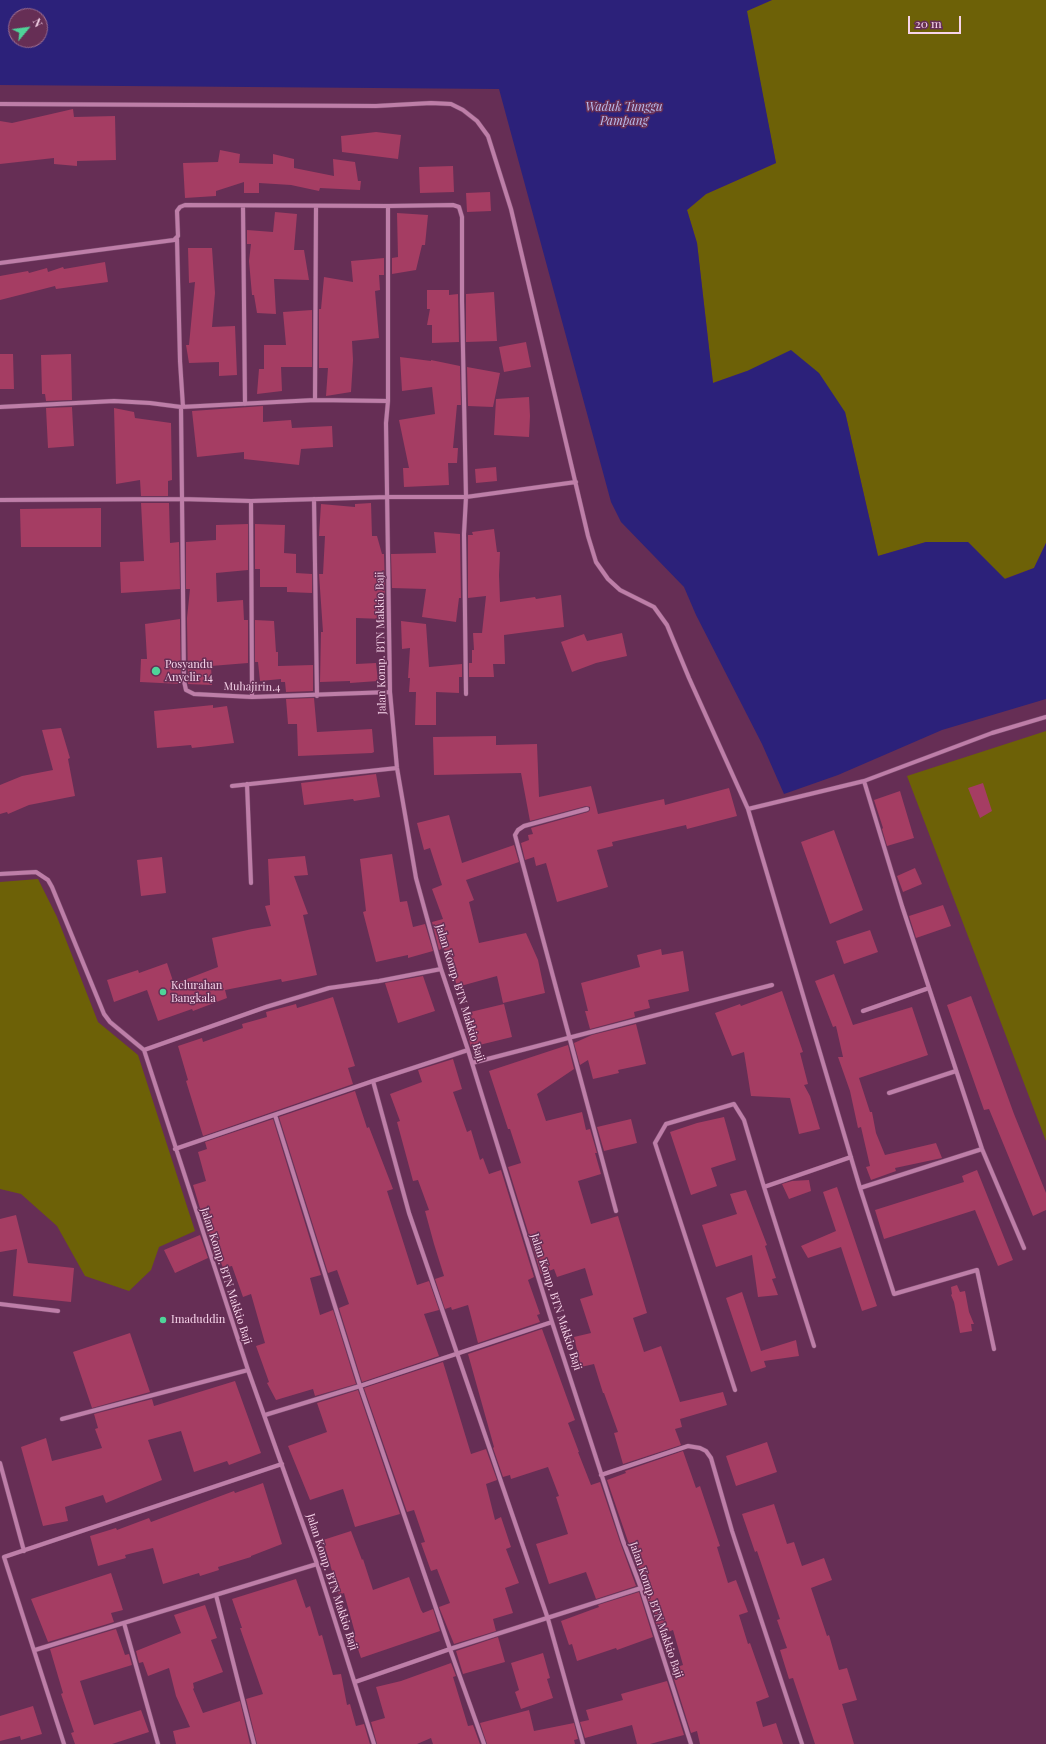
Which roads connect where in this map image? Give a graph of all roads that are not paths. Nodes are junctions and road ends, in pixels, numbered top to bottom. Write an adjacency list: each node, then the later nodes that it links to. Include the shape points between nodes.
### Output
1 (0, 104): 12 (street, via 376,106 431,103 451,104 463,110 477,121 488,136 511,209)
2 (243, 206): 4 (street); 5 (street, via 180,207 177,211); 9 (street)
3 (388, 206): 4 (street); 8 (street, Jalan Komp. BTN Makkio Baji); 13 (street, via 454,205 461,210)
4 (316, 207): 7 (street)
5 (176, 239): 6 (street); 11 (street)
6 (0, 263)
7 (315, 400): 8 (street); 9 (street)
8 (388, 400): 14 (street, Jalan Komp. BTN Makkio Baji)
9 (245, 404): 11 (street)
10 (0, 407): 11 (street, via 114,401)
11 (182, 407): 15 (street)
12 (576, 482): 13 (street); 29 (street, via 596,562 620,590 654,607 668,625)
13 (466, 496): 14 (street); 20 (street)
14 (388, 497): 17 (street); 19 (street, Jalan Komp. BTN Makkio Baji)
15 (182, 499): 16 (street); 18 (street); 22 (street, Muhajirin.4, via 185,687 194,694)
16 (0, 500)
17 (314, 500): 18 (street); 21 (street)
18 (251, 501): 22 (street)
19 (390, 692): 21 (street, Muhajirin.4); 24 (street, Jalan Komp. BTN Makkio Baji)
20 (466, 694)
21 (316, 696): 22 (street, Muhajirin.4)
22 (252, 697)
23 (1046, 717): 25 (street, via 992,733)
24 (397, 768): 26 (street); 32 (street, Jalan Komp. BTN Makkio Baji, via 416,878)
25 (864, 781): 29 (street); 34 (street)
26 (247, 784): 27 (street); 31 (street)
27 (232, 786)
28 (587, 809): 36 (street, via 524,826 515,835)
29 (748, 809): 46 (street)
30 (0, 874): 37 (street, via 36,872 48,880 104,1014)
31 (251, 883)
32 (441, 969): 37 (street, via 329,988 266,1007); 38 (street, Jalan Komp. BTN Makkio Baji)
33 (772, 985): 36 (street)
34 (929, 988): 35 (street); 40 (street)
35 (863, 1011)
36 (570, 1038): 39 (street); 49 (street)
37 (144, 1050): 44 (street, Jalan Komp. BTN Makkio Baji)
38 (468, 1050): 39 (street, Jalan Komp. BTN Makkio Baji); 41 (street)
39 (472, 1063): 53 (street, Jalan Komp. BTN Makkio Baji)
40 (956, 1071): 42 (street); 45 (street)
41 (373, 1081): 43 (street); 56 (street, via 409,1213)
42 (889, 1093)
43 (275, 1115): 44 (street); 58 (street)
44 (175, 1149): 57 (street, Jalan Komp. BTN Makkio Baji)
45 (982, 1149): 48 (street); 50 (street)
46 (851, 1157): 47 (street); 48 (street)
47 (764, 1187): 54 (street); 59 (street, via 744,1120 734,1104 666,1124 655,1143)
48 (860, 1188): 55 (street, via 894,1294 977,1270)
49 (616, 1211)
50 (1024, 1248)
51 (0, 1304): 52 (street)
52 (58, 1311)
53 (552, 1322): 56 (street); 64 (street, Jalan Komp. BTN Makkio Baji)
54 (814, 1346)
55 (994, 1349)
56 (458, 1352): 58 (street); 70 (street)
57 (248, 1370): 60 (street, Jalan Komp. BTN Makkio Baji); 61 (street)
58 (360, 1386): 60 (street); 72 (street)
59 (735, 1390)
60 (265, 1415): 63 (street, Jalan Komp. BTN Makkio Baji)
61 (62, 1419)
62 (0, 1463): 65 (street)
63 (282, 1464): 65 (street); 67 (street, Jalan Komp. BTN Makkio Baji)
64 (601, 1475): 68 (street, Jalan Komp. BTN Makkio Baji, via 622,1541); 82 (street, via 688,1446 706,1451 711,1458 732,1531)
65 (24, 1551): 66 (street)
66 (2, 1558): 73 (street)
67 (317, 1564): 69 (street); 74 (street, Jalan Komp. BTN Makkio Baji)
68 (641, 1588): 70 (street); 81 (street, Jalan Komp. BTN Makkio Baji)
69 (216, 1595): 71 (street); 77 (street)
70 (548, 1619): 72 (street); 80 (street)
71 (124, 1623): 73 (street); 76 (street)
72 (450, 1649): 74 (street); 79 (street)
73 (35, 1650): 75 (street)
74 (355, 1682): 78 (street, Jalan Komp. BTN Makkio Baji)
75 (64, 1744)
76 (158, 1744)
77 (254, 1744)
78 (374, 1744)
79 (484, 1744)
80 (583, 1744)
81 (691, 1744)
82 (802, 1744)

